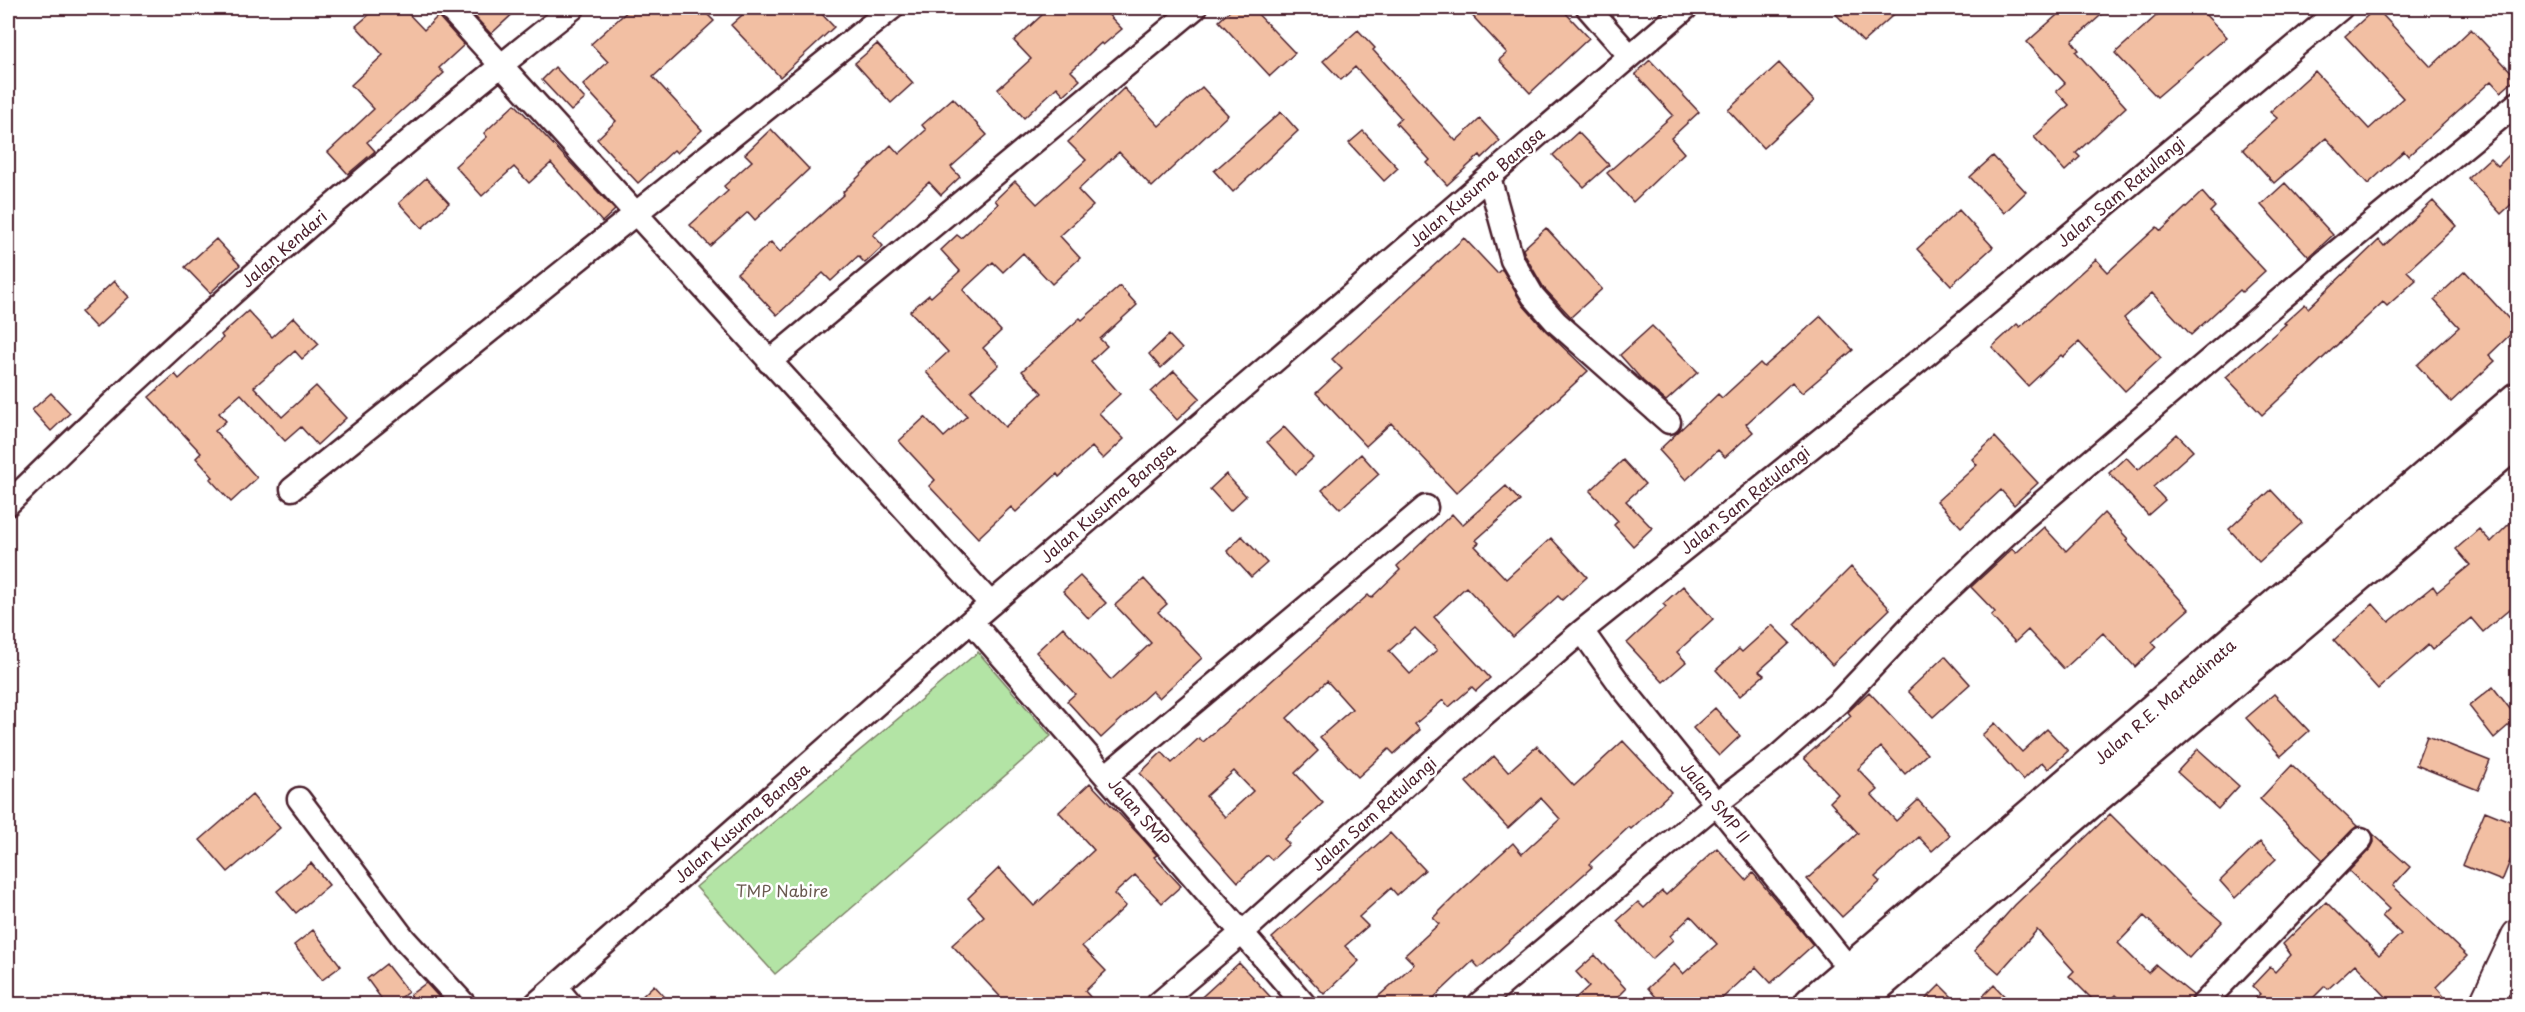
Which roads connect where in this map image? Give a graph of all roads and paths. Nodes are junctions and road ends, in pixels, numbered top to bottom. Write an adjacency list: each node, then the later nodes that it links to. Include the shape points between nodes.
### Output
1 (449, 8): 9 (street)
2 (573, 8): 9 (street, Jalan Kendari)
3 (892, 8): 12 (street)
4 (1195, 8): 13 (street)
5 (1588, 8): 8 (street)
6 (1686, 8): 8 (street, Jalan Kusuma Bangsa)
7 (2341, 8): 23 (street, Jalan Sam Ratulangi, via 1926,355)
8 (1630, 56): 11 (street, Jalan Kusuma Bangsa)
9 (501, 64): 12 (street); 19 (street, Jalan Kendari, via 217,308)
10 (2517, 103): 26 (street, via 2023,519 1920,616 1839,702)
11 (1489, 177): 15 (street, via 1512,260 1533,296); 21 (street, Jalan Kusuma Bangsa)
12 (636, 214): 13 (street); 18 (street)
13 (769, 362): 21 (street)
14 (2517, 399): 17 (highway, Jalan R.E. Martadinata)
15 (1669, 422)
16 (2517, 439): 17 (highway, Jalan R.E. Martadinata)
17 (2466, 463): 28 (highway, Jalan R.E. Martadinata)
18 (292, 489)
19 (8, 504)
20 (1426, 507): 24 (street)
21 (991, 604): 22 (street, Jalan Kusuma Bangsa)
22 (971, 621): 24 (street, Jalan SMP); 32 (street, Jalan Kusuma Bangsa)
23 (1582, 631): 26 (street, Jalan SMP II); 29 (street, Jalan Sam Ratulangi)
24 (1107, 775): 29 (street, Jalan SMP)
25 (299, 799): 33 (street, via 405,940)
26 (1716, 804): 31 (street, Jalan SMP II); 37 (street)
27 (2361, 839): 40 (street)
28 (1981, 878): 31 (highway, Jalan R.E. Martadinata); 39 (highway, Jalan R.E. Martadinata)
29 (1243, 932): 35 (street, Jalan Sam Ratulangi); 36 (street, Jalan SMP)
30 (2517, 936): 41 (street)
31 (1851, 971): 38 (highway, Jalan R.E. Martadinata)
32 (563, 996): 34 (street, Jalan Kusuma Bangsa)
33 (464, 1005)
34 (536, 1005)
35 (1158, 1005)
36 (1305, 1005)
37 (1479, 1005)
38 (1811, 1005)
39 (1854, 1005)
40 (2203, 1005)
41 (2487, 1005)

